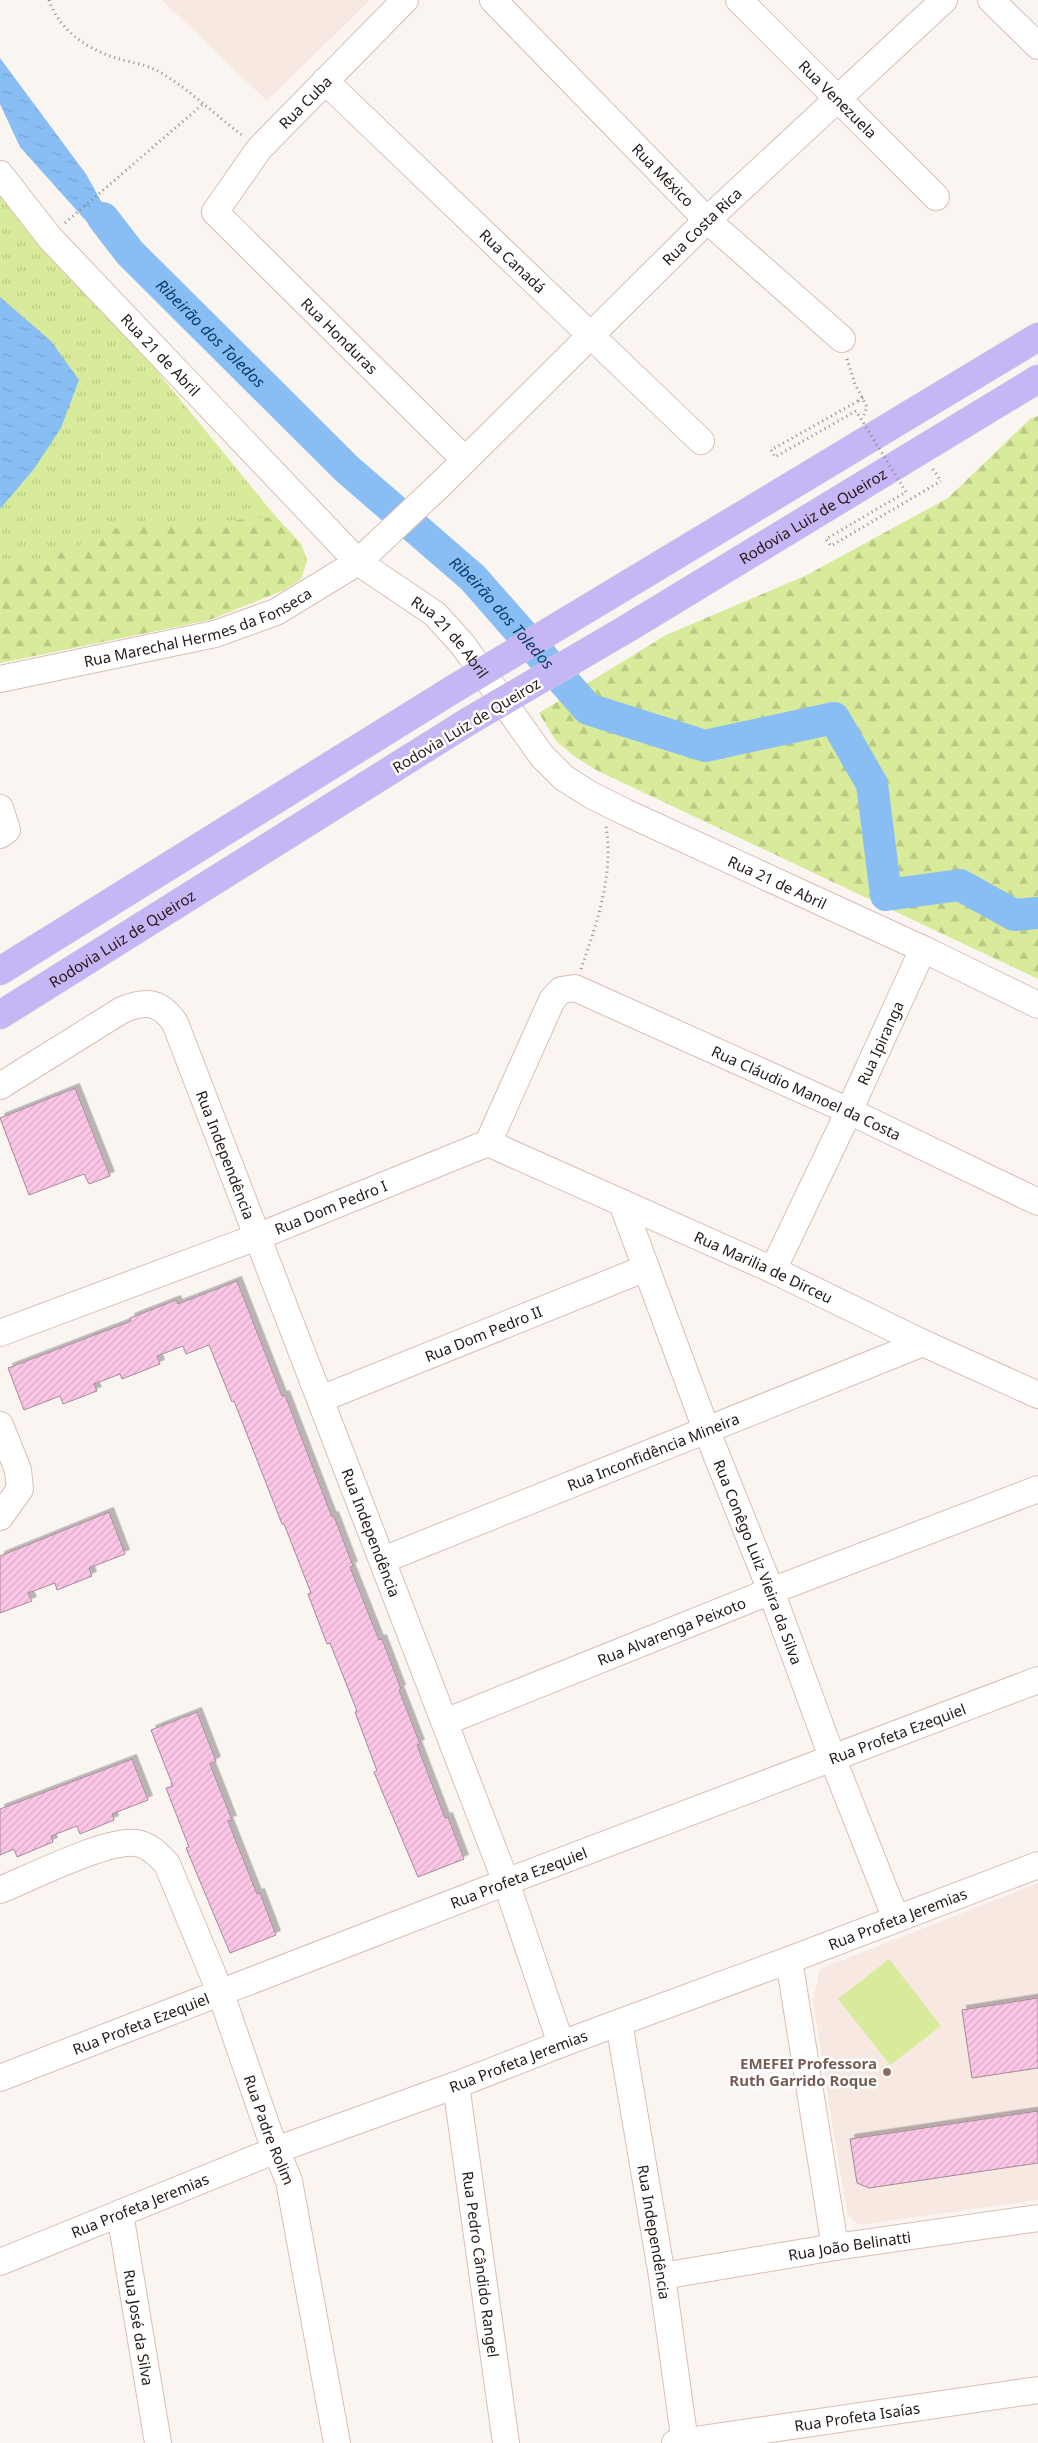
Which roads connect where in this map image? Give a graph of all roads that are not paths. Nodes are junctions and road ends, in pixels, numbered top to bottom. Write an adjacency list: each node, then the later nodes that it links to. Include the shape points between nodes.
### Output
1 (405, 0): 7 (street, Rua Cuba)
2 (493, 0): 12 (street, Rua México)
3 (739, 0): 8 (street, Rua Venezuela)
4 (944, 0): 8 (street, Rua Costa Rica)
5 (991, 0): 6 (street)
6 (1038, 46)
7 (325, 81): 11 (street, Rua Cuba, via 259,149); 13 (street, Rua Canadá)
8 (839, 98): 10 (street, Rua Venezuela); 12 (street, Rua Costa Rica)
9 (0, 174): 19 (street, Rua 21 de Abril, via 50,238)
10 (936, 197)
11 (215, 212): 18 (street, Rua Honduras)
12 (707, 220): 13 (street, Rua Costa Rica); 15 (street, Rua México)
13 (590, 333): 17 (street, Rua Canadá); 18 (street, Rua Costa Rica)
14 (1038, 337): 24 (highway, bridge, via 452,690)
15 (842, 339)
16 (1038, 379): 26 (highway, Rodovia Luiz de Queiroz, bridge, via 470,721)
17 (701, 441)
18 (465, 460): 19 (street, Rua Marechal Hermes da Fonseca)
19 (358, 562): 20 (street, Rua Marechal Hermes da Fonseca, via 276,612 215,634); 23 (street, Rua 21 de Abril, via 436,614 464,645 542,756 564,778 601,800)
20 (0, 679)
21 (0, 808): 22 (street, via 7,830)
22 (0, 835)
23 (923, 949): 25 (street, Rua 21 de Abril); 28 (street, Rua Ipiranga)
24 (0, 971)
25 (1038, 1006)
26 (0, 1015)
27 (0, 1086): 32 (street, Rua Independência, via 122,1010 134,1005 156,1005 167,1011 175,1023)
28 (850, 1111): 29 (street, Rua Cláudio Manoel da Costa, via 575,988 561,990 552,1000); 30 (street, Rua Cláudio Manoel da Costa); 34 (street, Rua Ipiranga)
29 (488, 1143): 31 (street, Rua Marilia de Dirceu); 32 (street, Rua Dom Pedro I)
30 (1038, 1202)
31 (622, 1203): 33 (street, Rua Conêgo Luiz Vieira da Silva); 34 (street, Rua Marilia de Dirceu)
32 (257, 1237): 35 (street, Rua Dom Pedro I); 38 (street, Rua Independência)
33 (646, 1268): 38 (street, Rua Dom Pedro II); 40 (street, Rua Conêgo Luiz Vieira da Silva)
34 (773, 1270): 36 (street, Rua Marilia de Dirceu)
35 (0, 1332)
36 (923, 1343): 37 (street, Rua Marilia de Dirceu); 40 (street, Rua Inconfidência Mineira)
37 (1038, 1395)
38 (321, 1399): 43 (street, Rua Independência)
39 (0, 1425): 42 (street, via 18,1470 20,1489)
40 (706, 1429): 43 (street, Rua Inconfidência Mineira); 44 (street, Rua Conêgo Luiz Vieira da Silva)
41 (1038, 1489): 44 (street, Rua Alvarenga Peixoto)
42 (6, 1510)
43 (383, 1560): 46 (street, Rua Independência)
44 (771, 1591): 46 (street, Rua Alvarenga Peixoto); 47 (street, Rua Conêgo Luiz Vieira da Silva)
45 (1038, 1680): 47 (street, Rua Profeta Ezequiel)
46 (445, 1722): 49 (street, Rua Independência)
47 (832, 1757): 49 (street, Rua Profeta Ezequiel); 51 (street, Rua Conêgo Luiz Vieira da Silva)
48 (1038, 1865): 51 (street, Rua Profeta Jeremias)
49 (506, 1882): 53 (street, Rua Profeta Ezequiel); 55 (street, Rua Independência)
50 (0, 1890): 53 (street, Rua Padre Rolim, via 114,1844 137,1843 154,1851 167,1864)
51 (896, 1919): 52 (street, Rua Profeta Jeremias)
52 (789, 1960): 54 (street, Rua Profeta Jeremias); 61 (street)
53 (221, 1994): 56 (street, Rua Profeta Ezequiel); 58 (street, Rua Padre Rolim)
54 (619, 2023): 55 (street, Rua Profeta Jeremias); 63 (street, Rua Independência)
55 (561, 2044): 57 (street, Rua Profeta Jeremias)
56 (0, 2078)
57 (456, 2085): 58 (street, Rua Profeta Jeremias); 67 (street, Rua Pedro Cândido Rangel)
58 (276, 2150): 59 (street, Rua Profeta Jeremias); 66 (street, Rua Padre Rolim, via 289,2181)
59 (120, 2213): 62 (street, Rua Profeta Jeremias); 65 (street, Rua José da Silva)
60 (1038, 2218): 61 (street, Rua João Belinatti)
61 (835, 2247): 63 (street, Rua João Belinatti)
62 (0, 2262)
63 (662, 2276): 68 (street, Rua Independência)
64 (1038, 2390): 68 (street, Rua Profeta Isaías)
65 (158, 2443)
66 (337, 2443)
67 (506, 2443)
68 (682, 2443)

